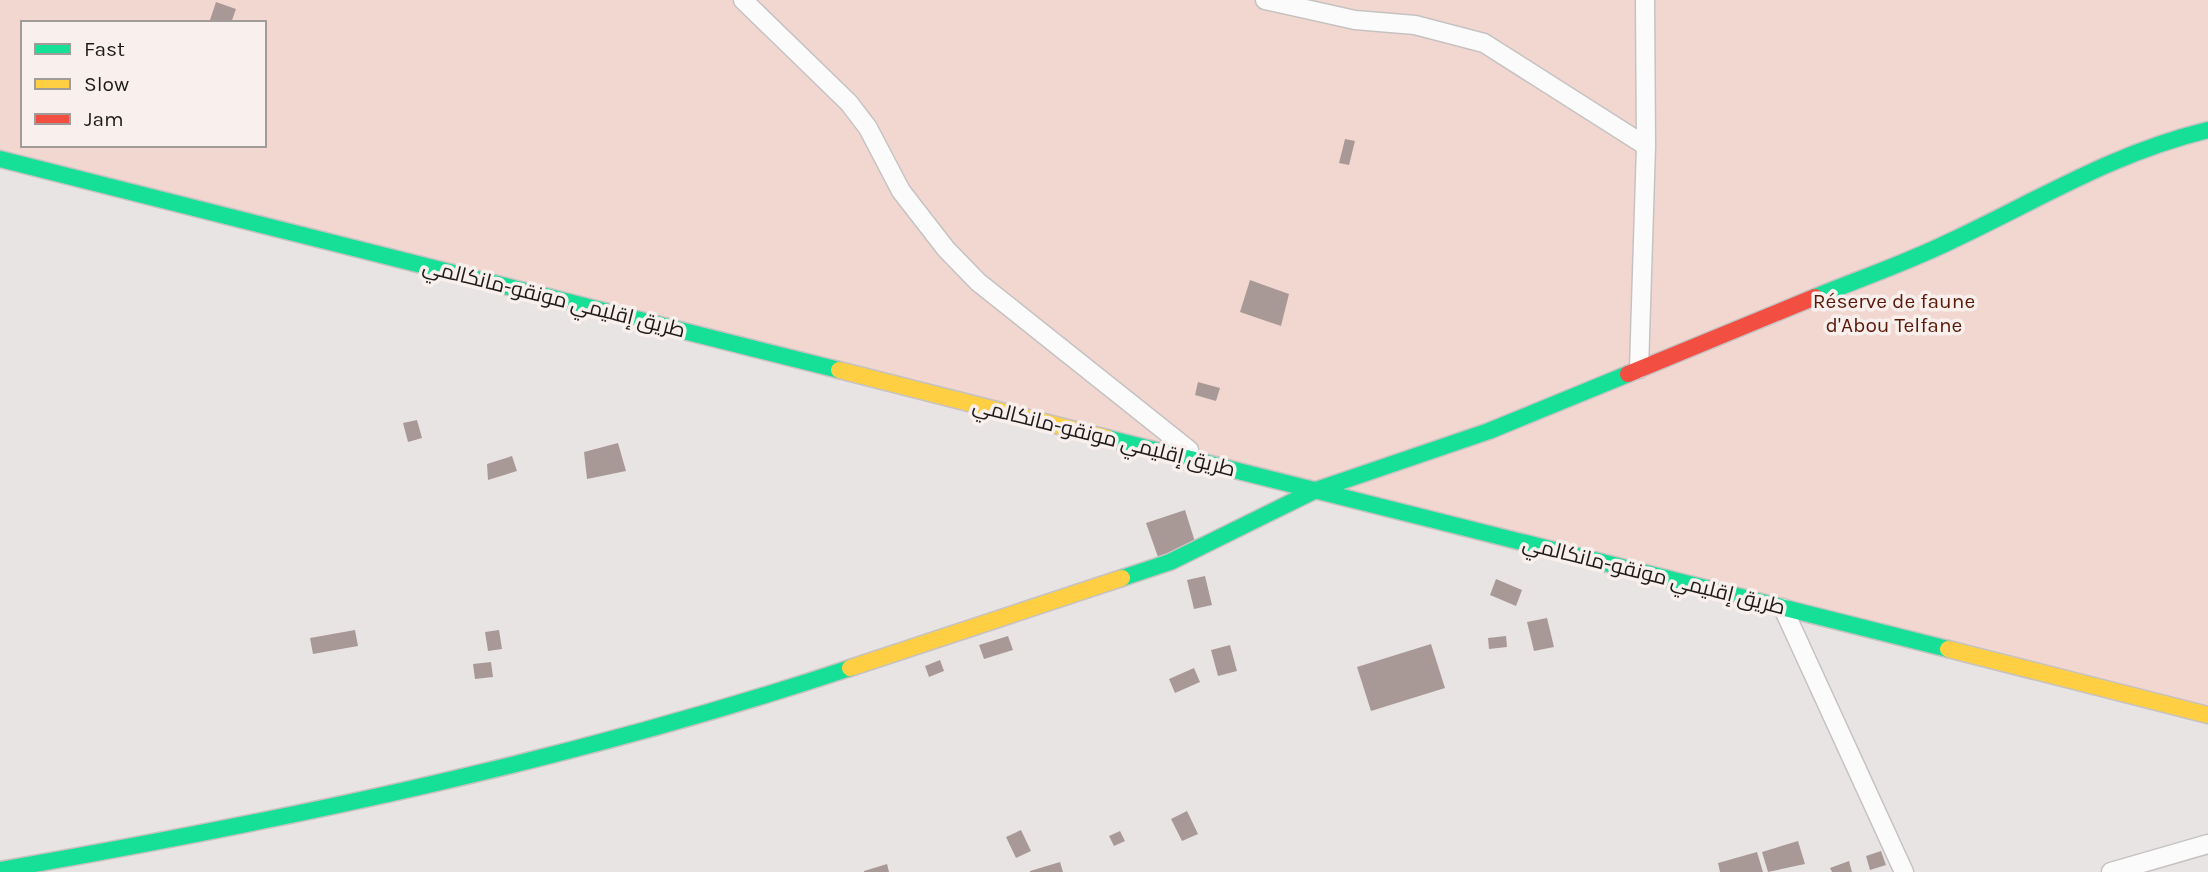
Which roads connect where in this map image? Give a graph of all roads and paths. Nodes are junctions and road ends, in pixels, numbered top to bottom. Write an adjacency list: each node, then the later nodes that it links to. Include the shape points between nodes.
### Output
1 (743, 0): 8 (street, via 849,103 868,128 901,191 978,282)
2 (1265, 0): 5 (street, via 1355,20 1415,24 1484,43)
3 (1645, 0): 5 (street)
4 (2208, 130): 7 (main road, via 2100,165 1952,241)
5 (1646, 146): 7 (street)
6 (0, 159): 8 (main road, طريق إقليمي مونقو-مانكالمي)
7 (1639, 369): 9 (main road, via 1489,431)
8 (1202, 461): 9 (main road, طريق إقليمي مونقو-مانكالمي)
9 (1316, 490): 10 (main road, طريق إقليمي مونقو-مانكالمي); 13 (main road, via 1170,562 725,708 582,749 188,837)
10 (1783, 608): 11 (main road, طريق إقليمي مونقو-مانكالمي); 14 (street)
11 (2208, 715)
12 (2208, 844): 15 (street)
13 (0, 870)
14 (1904, 872)
15 (2111, 872)

